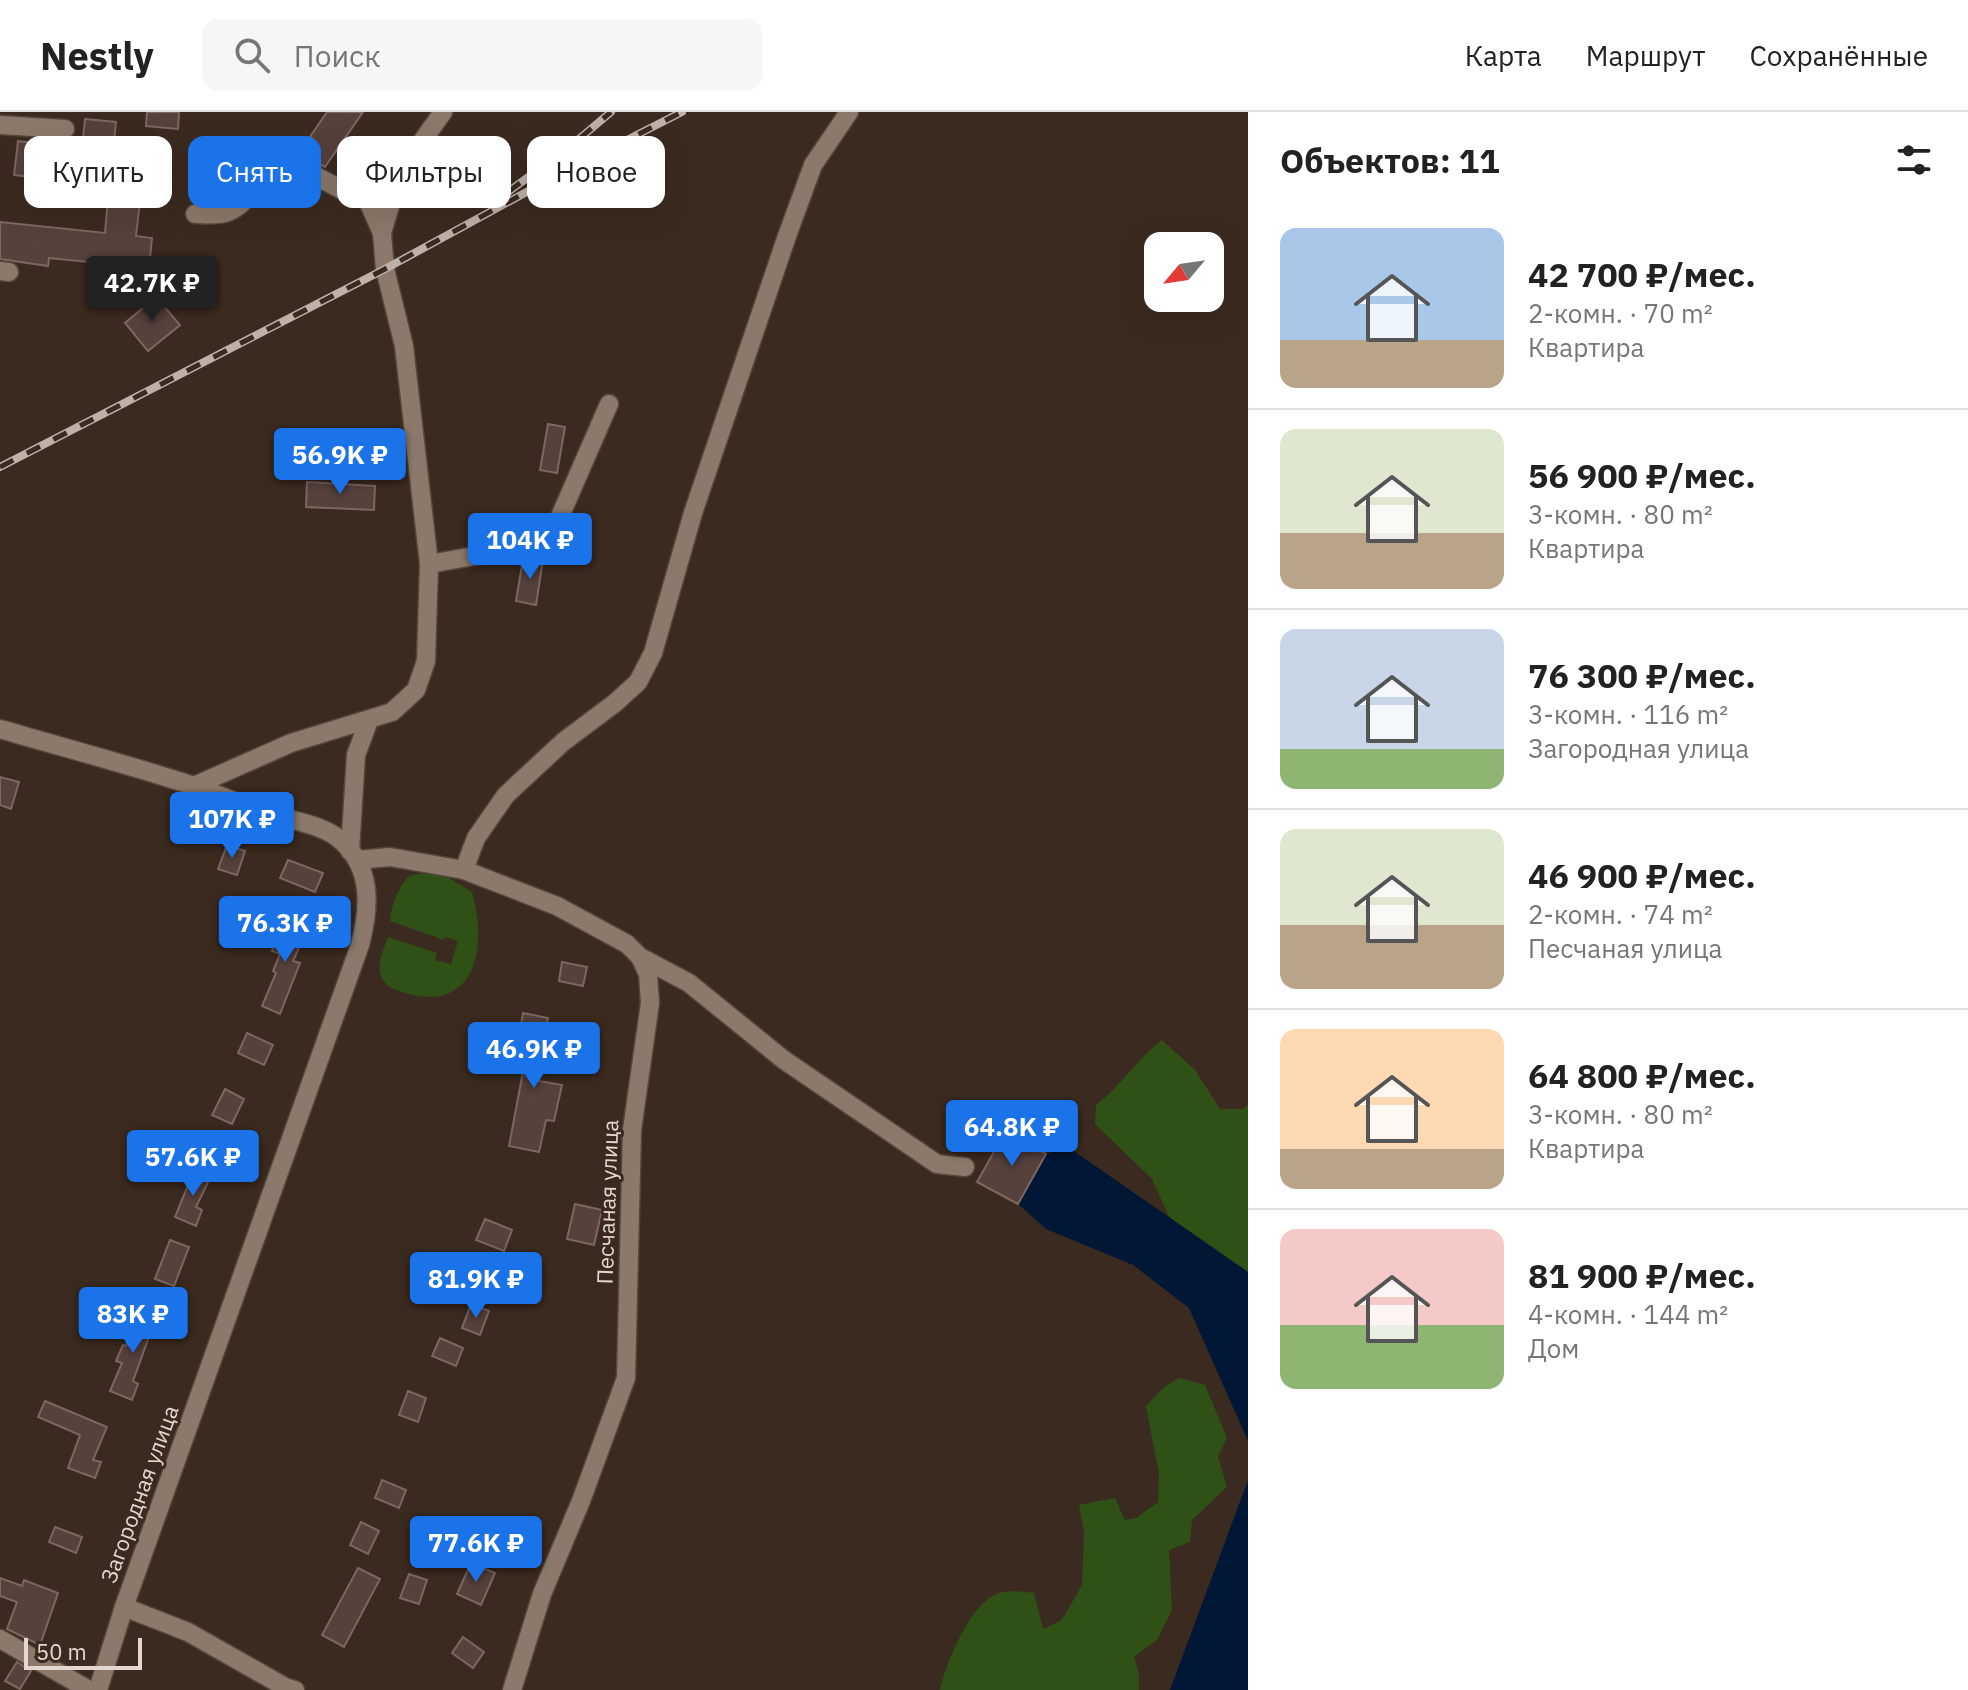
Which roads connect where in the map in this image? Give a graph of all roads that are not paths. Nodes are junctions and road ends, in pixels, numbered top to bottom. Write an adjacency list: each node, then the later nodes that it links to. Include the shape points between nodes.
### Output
1 (443, 112): 6 (street, via 391,203)
2 (849, 112): 13 (street, via 813,165 792,222 693,513 653,653 638,682 506,795 476,838)
3 (0, 125): 4 (street)
4 (65, 129)
5 (195, 214): 6 (street, via 226,214 245,203 261,174 282,158 367,199)
6 (382, 233): 8 (street, via 404,346)
7 (609, 404): 8 (street, via 555,528 530,546)
8 (429, 564): 9 (street, via 426,661 416,690 392,712)
9 (369, 720): 11 (street, via 291,743); 12 (street, Загородная улица, via 356,755)
10 (0, 729): 11 (street)
11 (194, 786): 12 (street, via 322,829)
12 (353, 856): 13 (street); 16 (street, Загородная улица, via 366,884 368,915 360,945)
13 (464, 870): 14 (street, via 557,906 627,944)
14 (640, 957): 15 (street, via 689,983 784,1060 937,1164); 21 (street, Песчаная улица, via 648,974 650,1003 632,1130 626,1378 542,1594)
15 (965, 1167)
16 (124, 1607): 19 (street, Загородная улица); 20 (street, via 188,1632)
17 (0, 1639): 18 (street)
18 (89, 1690)
19 (98, 1690)
20 (295, 1690)
21 (512, 1690)

